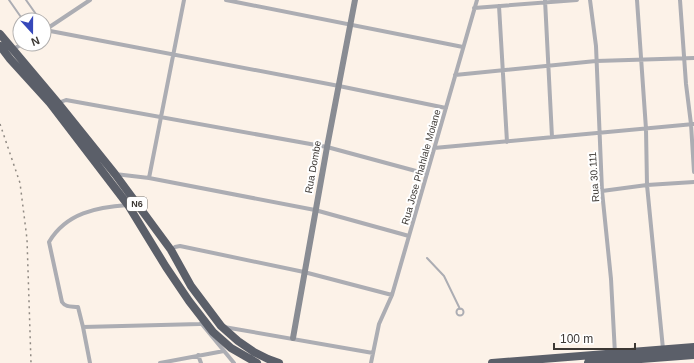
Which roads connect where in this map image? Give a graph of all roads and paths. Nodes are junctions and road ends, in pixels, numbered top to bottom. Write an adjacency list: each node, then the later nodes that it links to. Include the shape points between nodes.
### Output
1 (9, 0): 16 (lane)
2 (26, 0): 17 (lane)
3 (90, 0): 18 (street)
4 (184, 0): 24 (street)
5 (226, 0): 13 (street)
6 (355, 0): 19 (street, Rua Dombe)
7 (477, 0): 15 (street, Rua Jose Phahlale Moiane)
8 (577, 0): 12 (street)
9 (590, 0): 28 (street, Rua 30.111, via 596,39)
10 (636, 0): 27 (street)
11 (680, 0): 26 (street)
12 (545, 1): 14 (street); 29 (street)
13 (244, 2): 19 (street)
14 (499, 6): 15 (street); 30 (street)
15 (474, 8): 22 (street, Rua Jose Phahlale Moiane)
16 (17, 12)
17 (34, 12)
18 (52, 25)
19 (351, 25): 22 (street); 32 (street, Rua Dombe)
20 (52, 31): 24 (street)
21 (0, 34): 23 (highway, N6)
22 (463, 47): 31 (street, Rua Jose Phahlale Moiane)
23 (6, 49): 33 (highway, N6); 50 (highway, N6)
24 (173, 54): 32 (street); 35 (street)
25 (694, 58): 26 (street)
26 (685, 59): 27 (street); 36 (street, via 686,84)
27 (641, 60): 28 (street); 37 (street)
28 (596, 61): 29 (street); 38 (street, Rua 30.111)
29 (549, 67): 30 (street); 39 (street)
30 (503, 71): 31 (street); 40 (street)
31 (455, 75): 34 (street, Rua Jose Phahlale Moiane)
32 (339, 86): 34 (street); 41 (street, Rua Dombe)
33 (58, 103): 35 (street, via 66,100); 44 (highway, N6)
34 (446, 108): 42 (street, Rua Jose Phahlale Moiane)
35 (162, 117): 41 (street); 46 (street)
36 (693, 124): 37 (street); 43 (street)
37 (646, 129): 38 (street); 48 (street)
38 (600, 133): 39 (street); 49 (street, Rua 30.111)
39 (552, 138): 40 (street)
40 (507, 142): 42 (street)
41 (327, 147): 45 (street); 51 (street, Rua Dombe)
42 (434, 148): 45 (street, Rua Jose Phahlale Moiane)
43 (694, 172)
44 (115, 174): 46 (street); 53 (highway, N6)
45 (427, 174): 52 (street, Rua Jose Phahlale Moiane)
46 (149, 178): 51 (street)
47 (694, 182): 48 (street)
48 (647, 186): 49 (street); 64 (street)
49 (602, 191): 66 (street, Rua 30.111)
50 (128, 205): 58 (highway, N6); 60 (street, via 96,208 81,214 62,226 49,242 62,302 64,305 78,307)
51 (315, 210): 52 (street); 55 (street, Rua Dombe)
52 (409, 236): 56 (street, Rua Jose Phahlale Moiane)
53 (171, 250): 55 (street, via 180,246); 59 (highway, N6, via 191,286)
54 (427, 258): 57 (lane, via 444,276)
55 (304, 272): 56 (street); 61 (street, Rua Dombe)
56 (392, 295): 65 (street, Rua Jose Phahlale Moiane, via 379,324)
57 (460, 309)
58 (203, 322): 60 (street); 63 (highway, N6, via 222,340)
59 (221, 326): 61 (street); 75 (highway, N6, via 254,352)
60 (83, 327): 69 (street)
61 (293, 338): 65 (street)
62 (694, 347): 64 (highway)
63 (228, 350): 67 (street); 72 (street); 73 (highway); 74 (highway, N6)
64 (663, 350): 66 (highway)
65 (373, 353): 76 (street, Rua Jose Phahlale Moiane)
66 (615, 354): 77 (highway)
67 (198, 355): 70 (street); 71 (street)
68 (694, 355): 78 (highway)
69 (90, 363)
70 (160, 363)
71 (201, 363)
72 (234, 363)
73 (245, 363)
74 (257, 363)
75 (279, 363)
76 (371, 363)
77 (492, 363)
78 (588, 363)

